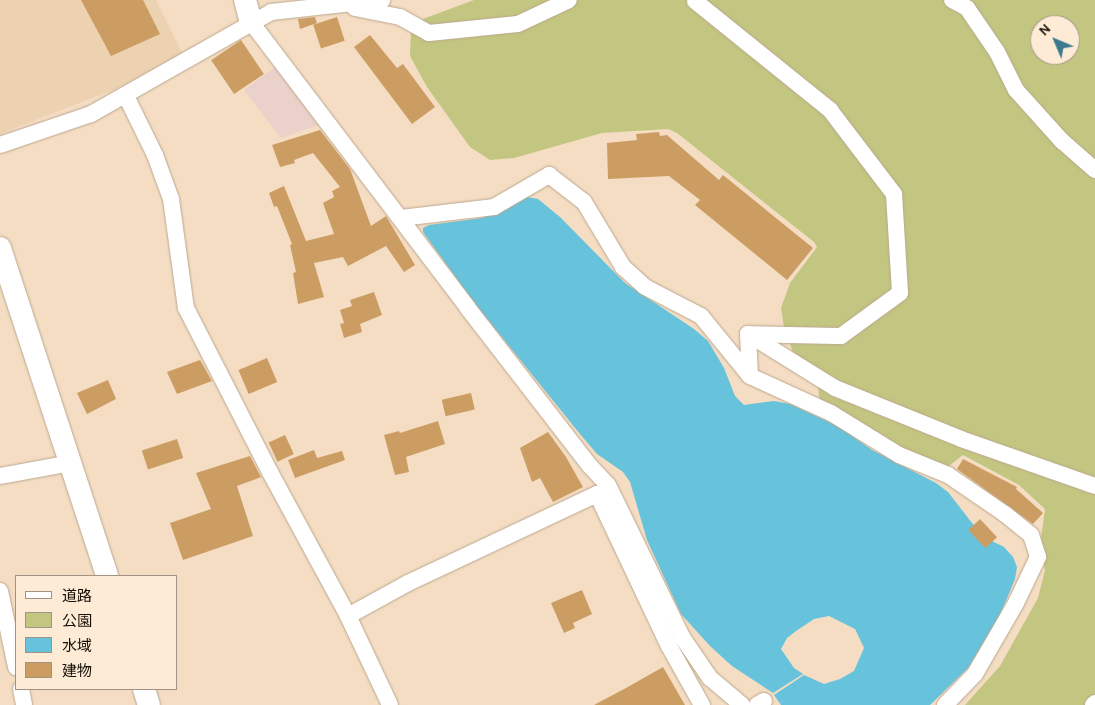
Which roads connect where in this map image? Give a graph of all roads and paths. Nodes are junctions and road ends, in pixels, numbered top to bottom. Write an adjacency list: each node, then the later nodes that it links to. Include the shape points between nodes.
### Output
1 (245, 0): 7 (street)
2 (382, 0): 7 (street, via 271,12)
3 (569, 0): 6 (street, via 518,24 429,33 400,17)
4 (696, 0): 13 (street, via 830,110 894,194 900,293 841,336)
5 (952, 0): 10 (street, via 967,8 997,52 1016,90 1062,141)
6 (352, 7)
7 (251, 22): 8 (street); 11 (street)
8 (126, 96): 9 (street, via 91,114); 20 (street, via 155,155 171,199 186,308)
9 (0, 145)
10 (1095, 170)
11 (401, 218): 14 (street, via 494,207 549,175 584,202 624,267 644,287 700,316); 28 (street, via 590,466 608,485 682,637 710,678)
12 (0, 248): 15 (street)
13 (748, 334): 14 (street); 17 (street, via 835,388 961,439)
14 (750, 376): 29 (street, via 831,413 900,455 948,475 1030,535 1038,557 1016,603 976,674)
15 (71, 464): 16 (street); 18 (street)
16 (0, 476)
17 (1095, 486)
18 (108, 575)
19 (0, 591): 21 (street)
20 (348, 616): 26 (street); 27 (street, via 408,583 597,494 669,646)
21 (15, 662)
22 (21, 690): 24 (street)
23 (144, 690): 25 (street)
24 (24, 705)
25 (149, 705)
26 (390, 705)
27 (702, 705)
28 (742, 705)
29 (945, 705)

